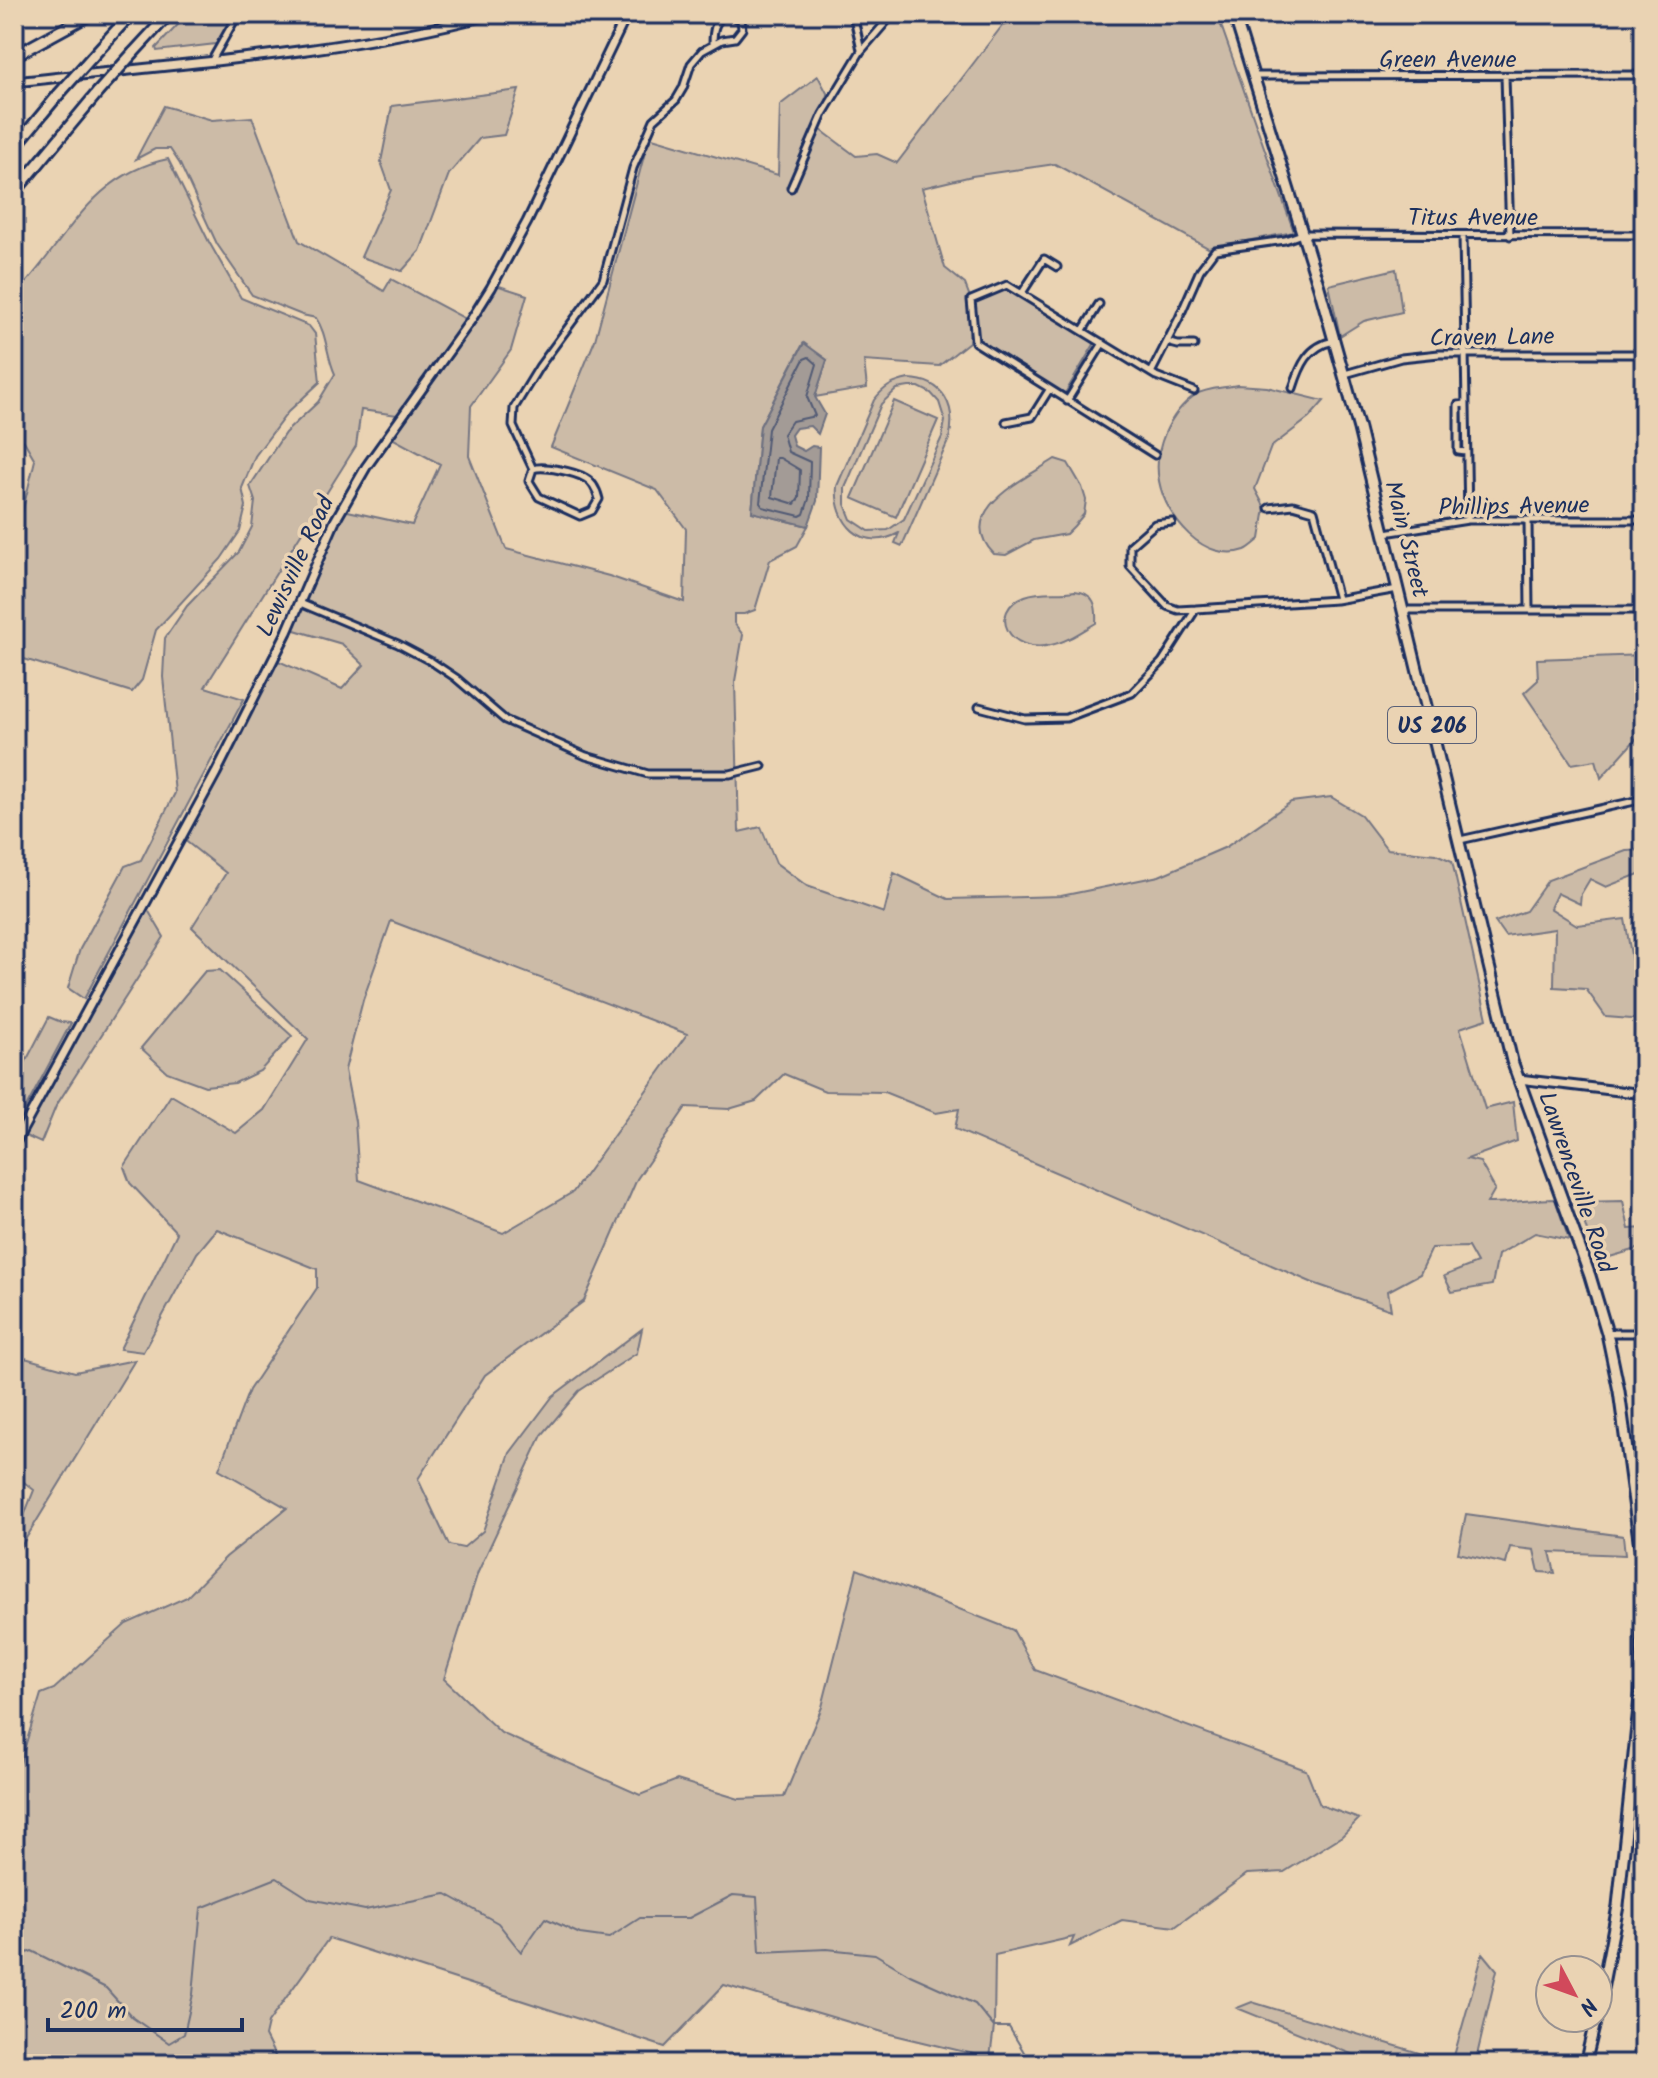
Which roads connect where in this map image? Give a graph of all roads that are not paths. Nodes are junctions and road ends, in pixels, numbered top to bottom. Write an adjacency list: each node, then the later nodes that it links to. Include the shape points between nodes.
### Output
1 (91, 14): 13 (highway)
2 (131, 14): 19 (highway, bridge)
3 (169, 14): 21 (highway, bridge)
4 (238, 14): 14 (street)
5 (493, 14): 14 (street, via 379,40)
6 (627, 14): 53 (street, Lewisville Road, via 510,254 467,327 366,467)
7 (727, 14): 11 (street, via 718,19); 11 (street, via 741,20 742,29 735,38)
8 (853, 14): 12 (street)
9 (893, 14): 12 (street)
10 (1234, 14): 16 (highway, Main Street / US 206)
11 (713, 45): 44 (street, via 691,64 676,100 649,130 633,168 603,280 514,408 513,426)
12 (861, 51): 20 (street, via 823,114)
13 (14, 56)
14 (212, 60): 18 (street)
15 (1644, 75): 17 (street, Green Avenue)
16 (1253, 76): 17 (street, Green Avenue); 22 (highway, Main Street / US 206)
17 (1505, 76): 25 (street)
18 (14, 82)
19 (14, 148)
20 (791, 188)
21 (14, 193)
22 (1302, 234): 23 (street, Titus Avenue); 30 (highway, Main Street / US 206); 31 (street, Titus Avenue, via 1215,250 1200,270)
23 (1463, 235): 25 (street, Titus Avenue); 34 (street)
24 (1644, 235): 25 (street, Titus Avenue)
25 (1510, 236)
26 (1057, 267): 27 (street, via 1044,259)
27 (1022, 293): 29 (street); 39 (street, via 1007,285 971,300 975,342)
28 (1099, 304): 29 (street)
29 (1083, 330): 32 (street)
30 (1334, 341): 37 (highway, Main Street / US 206); 38 (street, via 1316,348 1300,364)
31 (1167, 342): 33 (street); 36 (street)
32 (1103, 343): 36 (street); 41 (street)
33 (1194, 345)
34 (1464, 353): 35 (street, Craven Lane); 37 (street, Craven Lane, via 1403,358); 46 (street)
35 (1644, 354)
36 (1151, 373): 40 (street)
37 (1344, 374): 50 (highway, Main Street / US 206)
38 (1293, 388)
39 (1049, 390): 41 (street); 42 (street, via 1032,417)
40 (1194, 391)
41 (1067, 401): 43 (street)
42 (1006, 422)
43 (1155, 455)
44 (533, 469): 44 (street, via 529,481 539,497 580,516 592,511 599,499 585,478 541,466)
45 (1269, 508): 52 (street, via 1293,505 1314,511)
46 (1468, 520): 47 (street, Phillips Avenue); 50 (street, Phillips Avenue)
47 (1528, 520): 48 (street, Phillips Avenue); 56 (street)
48 (1644, 520)
49 (1172, 522): 54 (street, via 1155,524 1130,546 1130,566 1167,606)
50 (1385, 533): 51 (highway, Main Street / US 206)
51 (1398, 589): 52 (street); 55 (highway, Main Street / US 206)
52 (1338, 599): 54 (street)
53 (299, 602): 59 (street, via 432,662 505,720 586,756 648,774 730,774); 64 (street, Lewisville Road, via 216,773)
54 (1196, 609): 58 (street, via 1162,662 1132,693 1065,719 1025,719)
55 (1404, 610): 56 (street); 61 (highway, Main Street / US 206)
56 (1529, 610): 57 (street)
57 (1644, 610)
58 (979, 707)
59 (762, 766)
60 (1644, 799): 61 (street)
61 (1460, 840): 62 (highway, Main Street / US 206)
62 (1519, 1079): 63 (street); 65 (highway, Lawrenceville Road / US 206)
63 (1644, 1094)
64 (14, 1145)
65 (1607, 1333): 66 (street); 67 (highway, Lawrenceville Road / US 206)
66 (1644, 1333)
67 (1638, 1484): 68 (highway, Lawrenceville Road / US 206)
68 (1643, 1569): 69 (highway, Lawrenceville Road / US 206, via 1642,1679)
69 (1609, 1954)
70 (1592, 2034): 71 (highway)
71 (1585, 2064)

